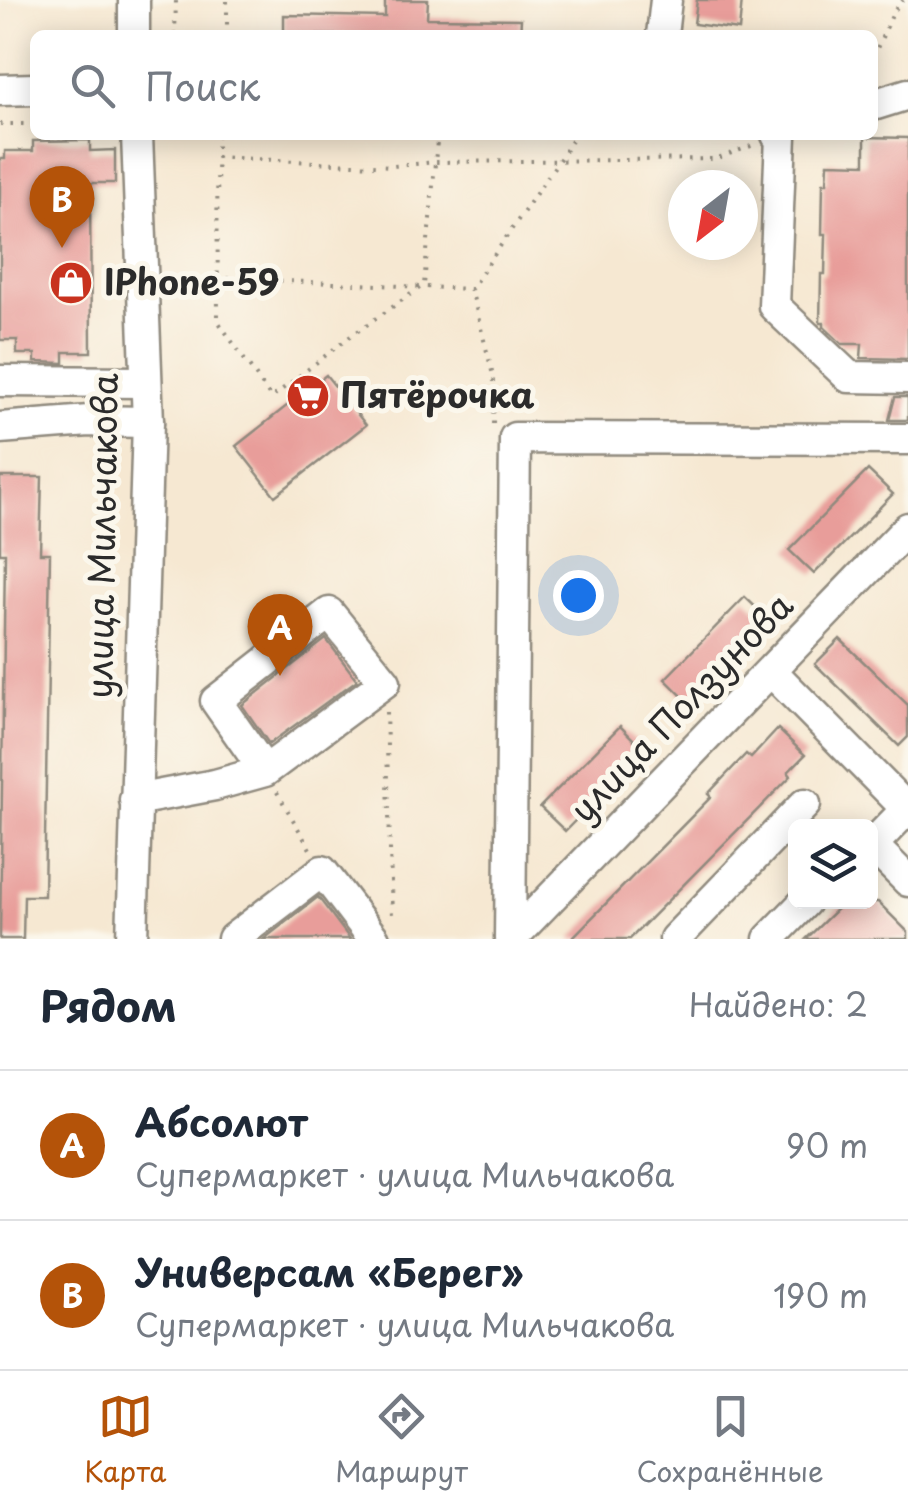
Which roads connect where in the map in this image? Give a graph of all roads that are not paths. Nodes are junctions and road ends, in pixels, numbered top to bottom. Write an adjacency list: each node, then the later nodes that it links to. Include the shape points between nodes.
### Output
1 (134, 0): 3 (street)
2 (666, 0): 4 (street)
3 (134, 30)
4 (663, 30)
5 (30, 89): 6 (street)
6 (0, 90)
7 (908, 94): 8 (street)
8 (878, 105)
9 (878, 107): 10 (street)
10 (908, 108)
11 (138, 140): 15 (street, улица Мильчакова)
12 (780, 140): 13 (street, via 774,306 849,377)
13 (908, 378)
14 (0, 382): 15 (street)
15 (145, 382): 16 (street, улица Мильчакова)
16 (148, 422): 17 (street); 22 (street, улица Мильчакова)
17 (0, 428)
18 (908, 438): 32 (street, via 514,438)
19 (908, 528): 20 (street, улица Ползунова)
20 (770, 671): 24 (street); 32 (street, улица Ползунова)
21 (265, 771): 21 (street, via 216,701 329,613 385,682); 22 (street)
22 (135, 800): 30 (street, улица Мильчакова)
23 (804, 804): 33 (street)
24 (908, 809): 25 (street)
25 (878, 840)
26 (878, 852): 27 (street)
27 (908, 882)
28 (798, 909): 34 (street)
29 (383, 931): 31 (street, via 322,871)
30 (132, 939)
31 (233, 939)
32 (510, 939)
33 (675, 939)
34 (769, 939)

